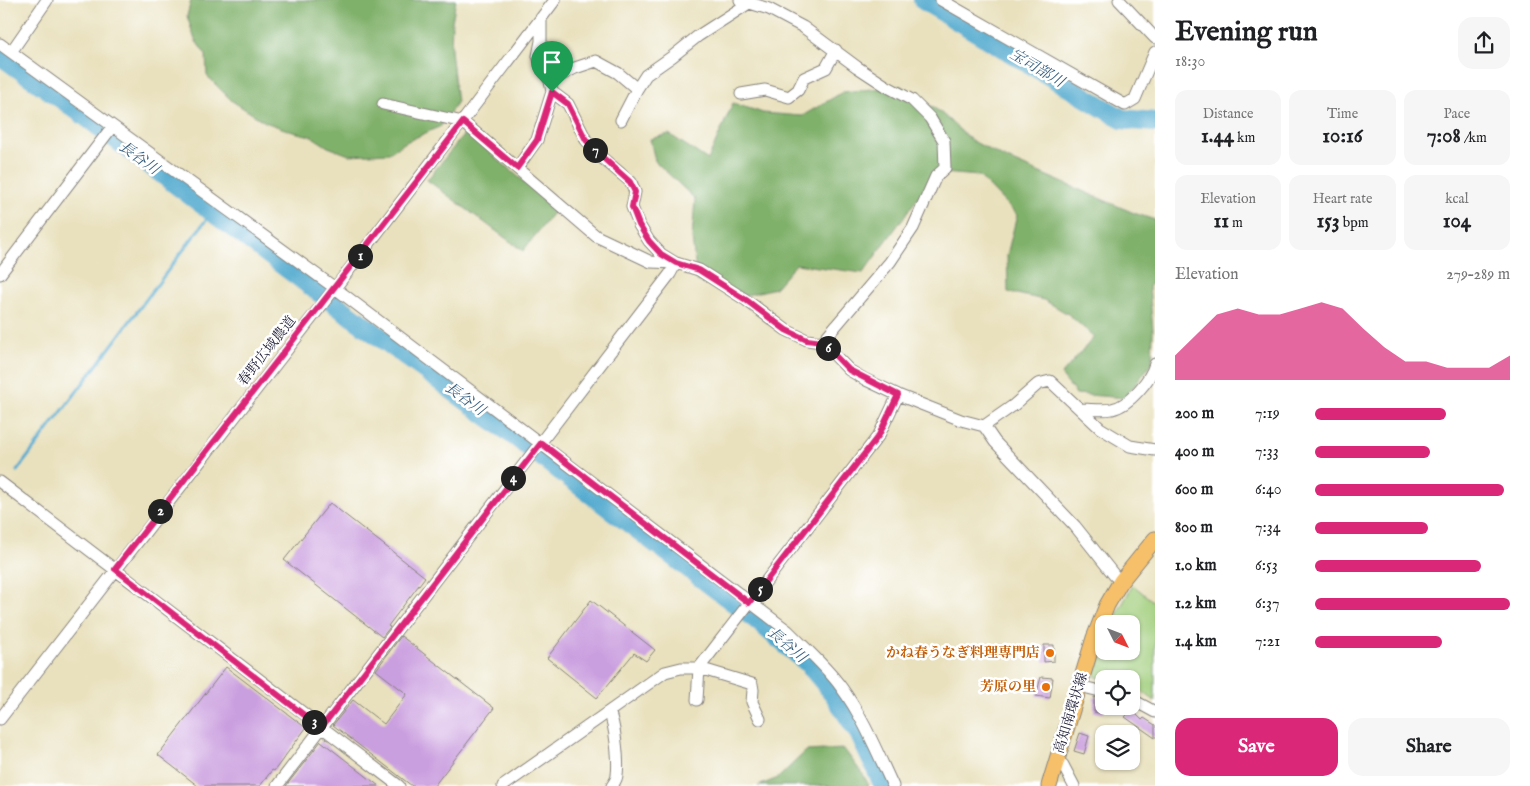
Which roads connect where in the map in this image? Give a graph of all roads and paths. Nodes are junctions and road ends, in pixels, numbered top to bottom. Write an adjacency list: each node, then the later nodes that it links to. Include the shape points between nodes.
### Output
1 (47, 0): 11 (street)
2 (555, 0): 7 (street, 春野広域農道)
3 (941, 0): 12 (street, via 1125,104 1135,99)
4 (1119, 0): 8 (street)
5 (744, 1): 6 (street); 14 (street, via 646,75)
6 (770, 4): 10 (street)
7 (541, 18): 13 (street, via 538,56); 18 (street, 春野広域農道)
8 (1155, 38)
9 (0, 44): 11 (street)
10 (836, 50): 15 (street, via 826,68 804,78 798,90 789,97 765,90); 24 (street, via 864,72 912,100 930,118 944,141 945,168 936,176 913,228 890,262)
11 (11, 52): 19 (street)
12 (1155, 52)
13 (551, 87): 14 (street, via 575,68 596,61 618,73); 20 (street, via 537,140); 21 (street, via 568,104 586,140 630,182 635,192 632,207 639,225 661,254)
14 (636, 89): 17 (street)
15 (741, 94)
16 (383, 104): 18 (street)
17 (621, 120)
18 (463, 122): 20 (street); 23 (street, 春野広域農道)
19 (112, 127): 22 (street); 23 (street)
20 (517, 168): 21 (street, via 596,236 651,262)
21 (676, 263): 24 (street, via 699,270 786,330 807,340); 29 (street)
22 (0, 274)
23 (335, 288): 29 (street); 33 (street, 春野広域農道)
24 (822, 342): 26 (street, via 849,370)
25 (1155, 364): 27 (street, via 1146,382 1132,398 1114,409)
26 (898, 395): 28 (street); 35 (street, via 879,435)
27 (1080, 409): 28 (street, via 1050,381 1038,384); 30 (street, via 1100,428 1130,446)
28 (984, 426): 34 (street)
29 (536, 449): 35 (street); 45 (street)
30 (1155, 450)
31 (0, 482): 33 (street)
32 (1155, 539): 34 (main road, 高知南環状線)
33 (115, 569): 43 (street, 春野広域農道); 45 (street)
34 (1121, 581): 37 (main road, 高知南環状線, via 1107,605)
35 (746, 608): 36 (street); 51 (street, via 788,631 841,687 865,726)
36 (700, 668): 39 (street); 41 (street, via 665,672); 44 (street, via 752,684 752,702)
37 (1079, 686): 38 (street); 46 (main road, 高知南環状線)
38 (1095, 690)
39 (697, 700)
40 (1140, 704): 42 (street)
41 (609, 712): 49 (street); 50 (street, via 613,719 617,764 617,777)
42 (1155, 712)
43 (0, 719)
44 (760, 719)
45 (321, 728): 47 (street); 48 (street)
46 (1057, 760): 52 (main road, 高知南環状線); 53 (street, via 1064,765)
47 (277, 786)
48 (399, 786)
49 (503, 786)
50 (612, 786)
51 (893, 786)
52 (1049, 786)
53 (1074, 786)

